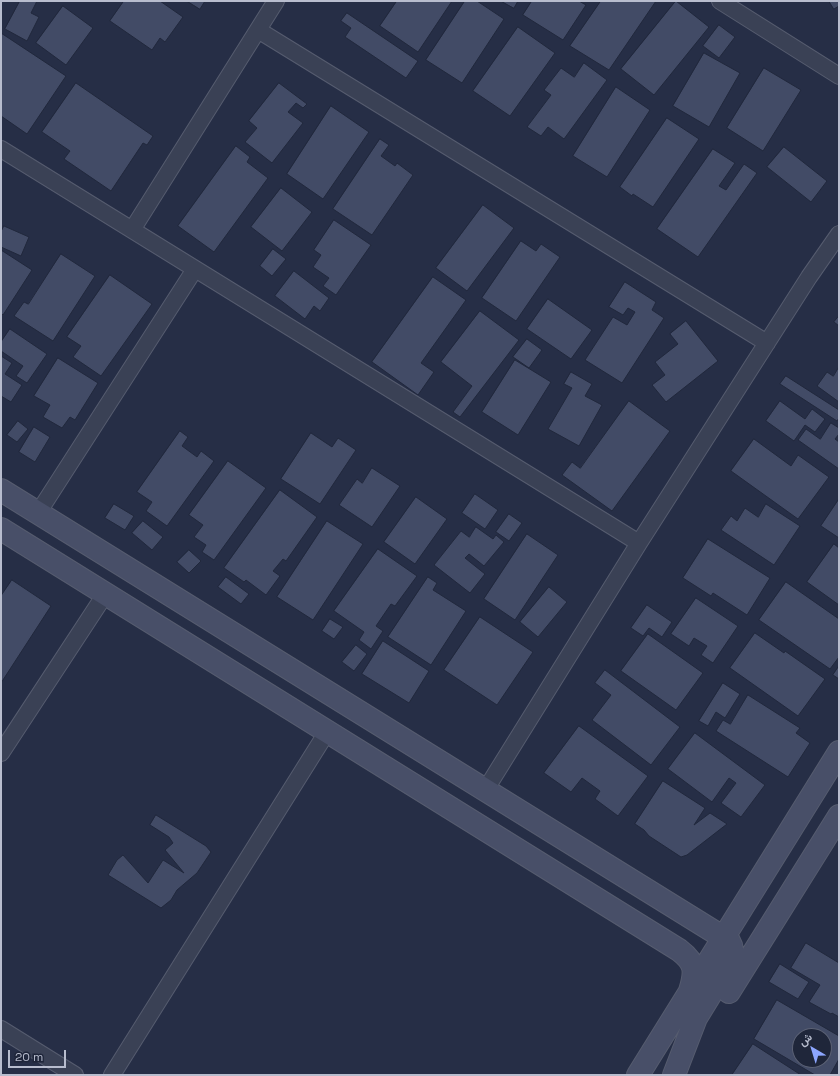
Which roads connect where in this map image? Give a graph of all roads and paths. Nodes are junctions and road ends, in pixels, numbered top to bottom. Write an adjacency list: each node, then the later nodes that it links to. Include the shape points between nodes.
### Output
1 (276, 1): 3 (street)
2 (720, 1): 4 (street)
3 (258, 30): 6 (street); 9 (street)
4 (839, 76)
5 (1, 149): 6 (street)
6 (132, 230): 8 (street)
7 (839, 234): 9 (street)
8 (195, 269): 11 (street); 13 (street)
9 (767, 343): 13 (street)
10 (1, 490): 11 (street)
11 (38, 513): 18 (street)
12 (1, 529): 14 (street)
13 (639, 542): 18 (street)
14 (106, 594): 15 (street); 17 (street)
15 (327, 732): 21 (street, via 679,950 691,962 694,970); 24 (street)
16 (839, 752): 20 (street)
17 (1, 753)
18 (486, 789): 20 (street)
19 (839, 816): 27 (street)
20 (724, 936): 21 (street); 26 (street, via 733,948 731,961 696,1018)
21 (690, 991): 25 (street)
22 (1, 1029): 23 (street)
23 (75, 1075)
24 (112, 1075)
25 (638, 1075)
26 (674, 1075)
27 (678, 1075)

